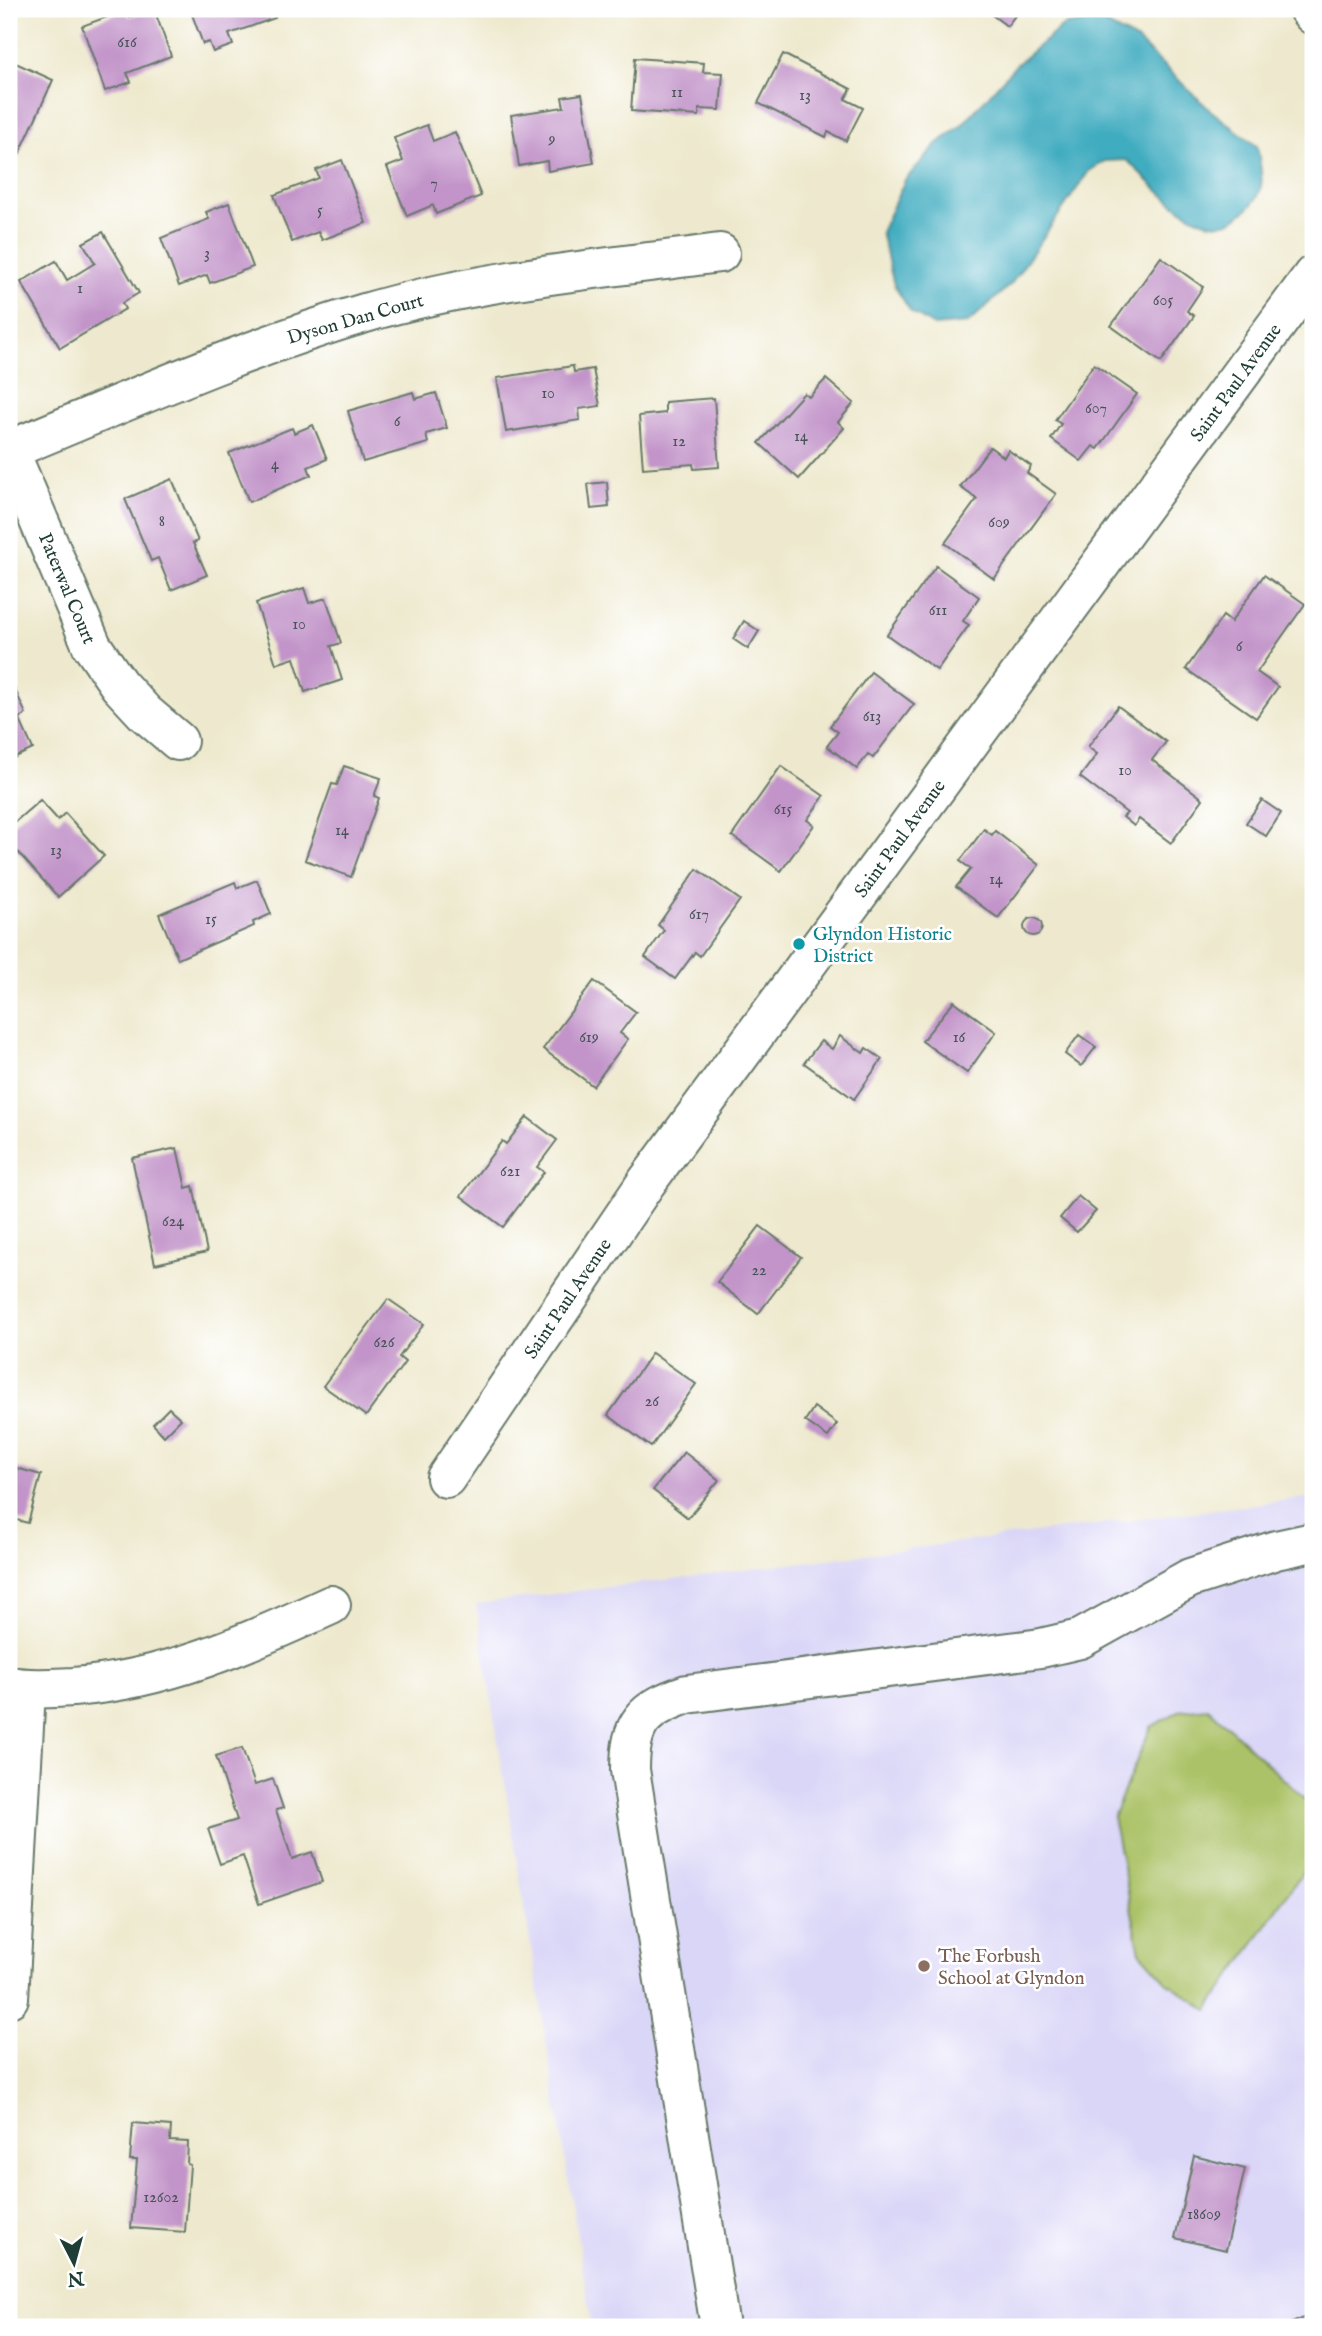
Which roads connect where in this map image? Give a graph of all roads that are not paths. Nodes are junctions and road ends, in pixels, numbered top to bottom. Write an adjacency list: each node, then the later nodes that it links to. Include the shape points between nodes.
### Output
1 (1308, 9): 2 (street)
2 (1313, 15)
3 (720, 253): 5 (street, Dyson Dan Court, via 474,288 367,313 270,344)
4 (1313, 275): 7 (street, Saint Paul Avenue, via 646,1183)
5 (9, 450): 6 (street, Paterwal Court, via 92,646 119,685)
6 (178, 741)
7 (446, 1478)
8 (1313, 1542): 12 (street, via 1190,1578 1080,1639 1041,1648 687,1694 657,1704 639,1722 630,1745 630,1770)
9 (331, 1605): 10 (street, via 236,1648 164,1673 103,1685)
10 (17, 1688): 11 (street)
11 (9, 1998)
12 (720, 2327)

